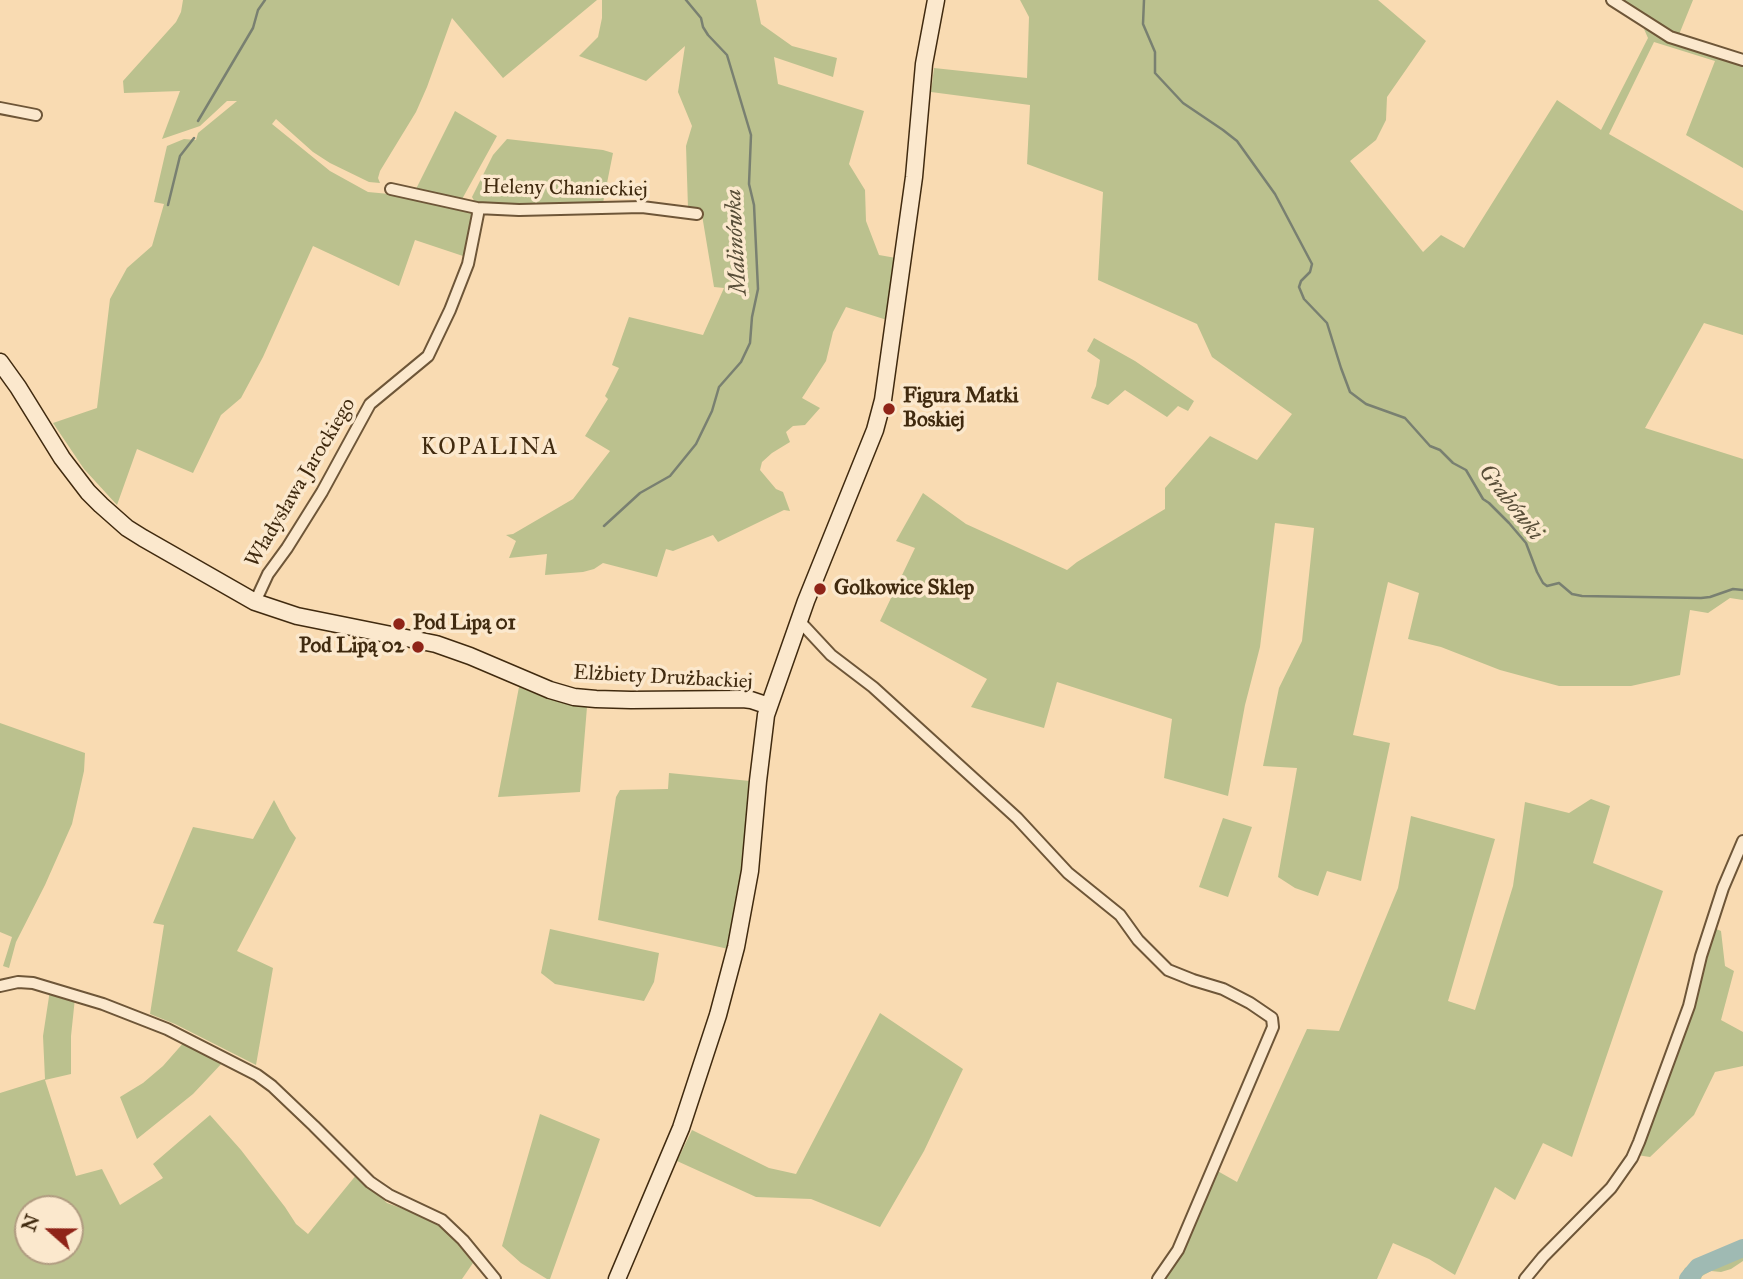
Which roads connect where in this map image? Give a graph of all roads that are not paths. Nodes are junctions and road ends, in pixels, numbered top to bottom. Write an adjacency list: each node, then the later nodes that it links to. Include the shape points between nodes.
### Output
1 (936, 0): 11 (street, via 883,400)
2 (1612, 0): 3 (street, via 1670,37)
3 (1743, 60)
4 (0, 108): 5 (street)
5 (36, 115)
6 (391, 189): 7 (street, Heleny Chanieckiej)
7 (477, 208): 8 (street, Heleny Chanieckiej, via 642,207); 10 (street, Władysława Jarockiego, via 468,264 428,356 370,404)
8 (697, 214)
9 (0, 362): 10 (street, Elżbiety Drużbackiej, via 62,458 101,505 127,528)
10 (255, 602): 12 (street, Elżbiety Drużbackiej, via 297,616 436,644 574,697 743,699)
11 (798, 624): 12 (street); 17 (street, via 960,764 1068,873 1120,915 1168,970 1223,989 1272,1018 1273,1027 1178,1250)
12 (769, 706): 16 (street, via 750,872 736,947 681,1128)
13 (1743, 841): 18 (street, via 1723,888 1689,1006 1632,1158 1611,1188)
14 (0, 986): 15 (street, via 33,983 103,1004 164,1028 257,1075 370,1182 448,1225)
15 (495, 1279)
16 (617, 1279)
17 (1158, 1279)
18 (1525, 1279)

